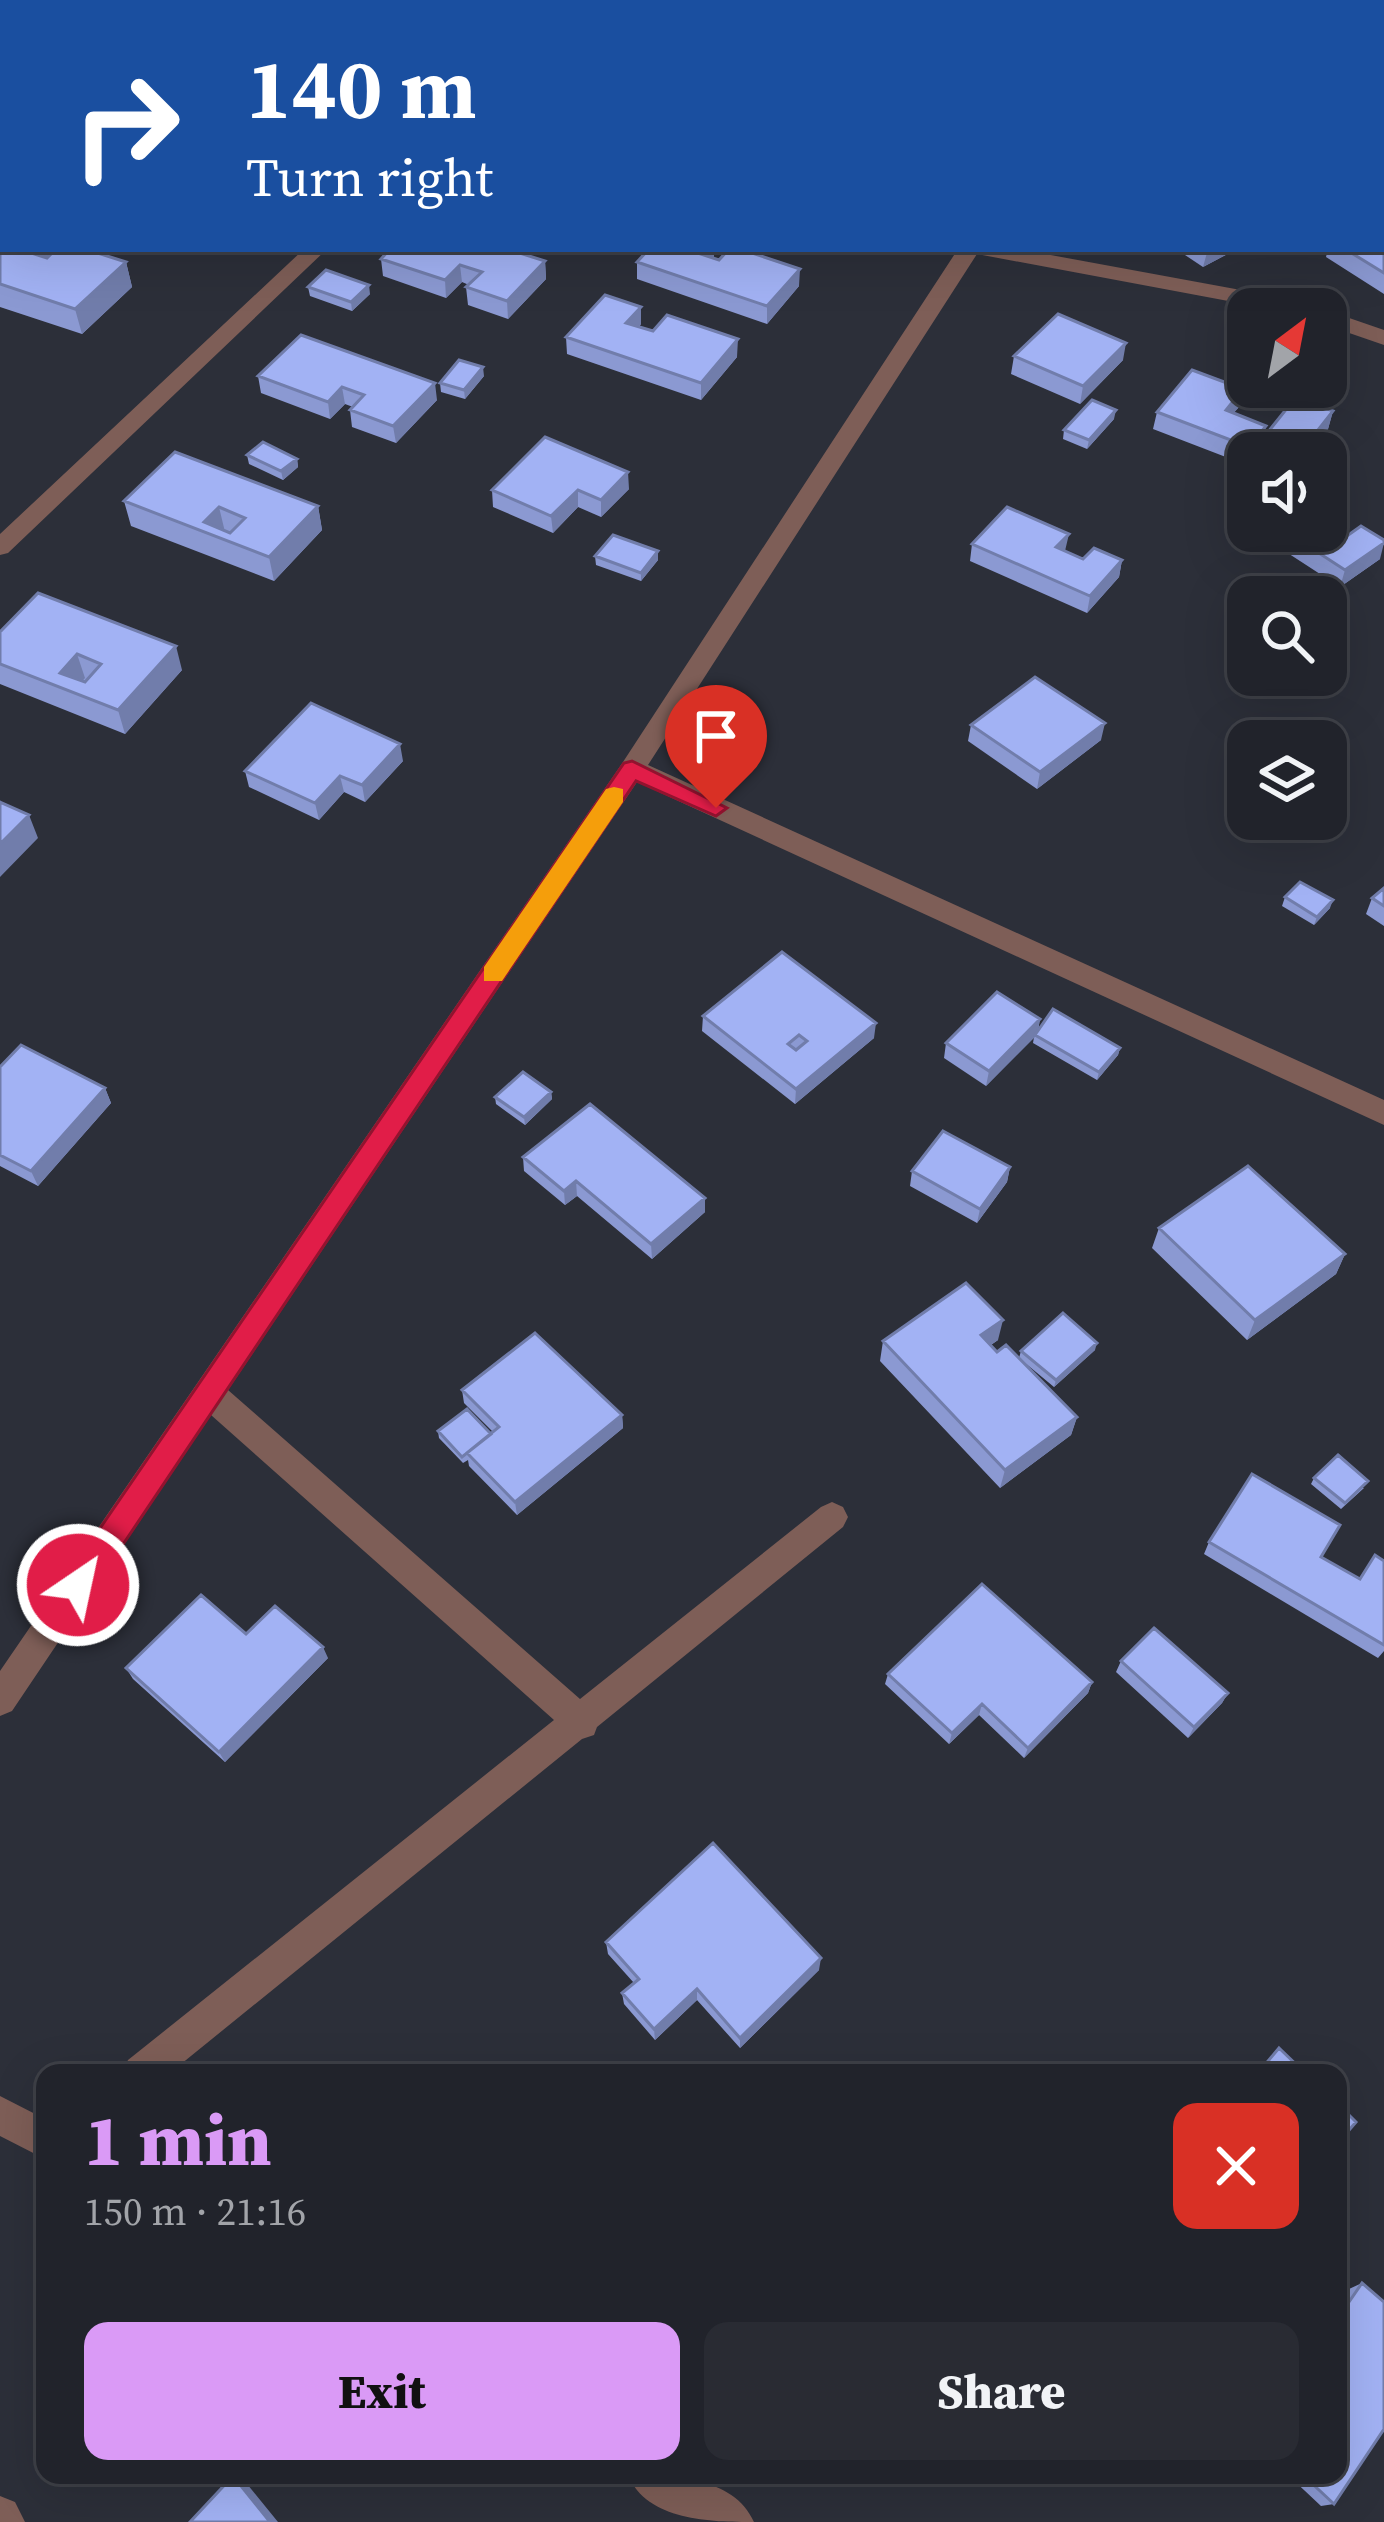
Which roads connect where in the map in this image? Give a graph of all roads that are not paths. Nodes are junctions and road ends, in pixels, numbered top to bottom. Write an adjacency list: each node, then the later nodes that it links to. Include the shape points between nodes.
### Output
1 (313, 252): 7 (street)
2 (967, 252): 8 (street)
3 (1000, 252): 4 (street)
4 (1227, 294)
5 (1347, 324): 6 (street)
6 (1384, 338)
7 (0, 547)
8 (632, 770): 9 (street); 10 (street)
9 (1384, 1113)
10 (209, 1393): 12 (street); 13 (street)
11 (832, 1516): 13 (street)
12 (0, 1700)
13 (583, 1723): 14 (street)
14 (152, 2064)
15 (0, 2115): 16 (street)
16 (36, 2135)
17 (664, 2484): 18 (street)
18 (733, 2522)

